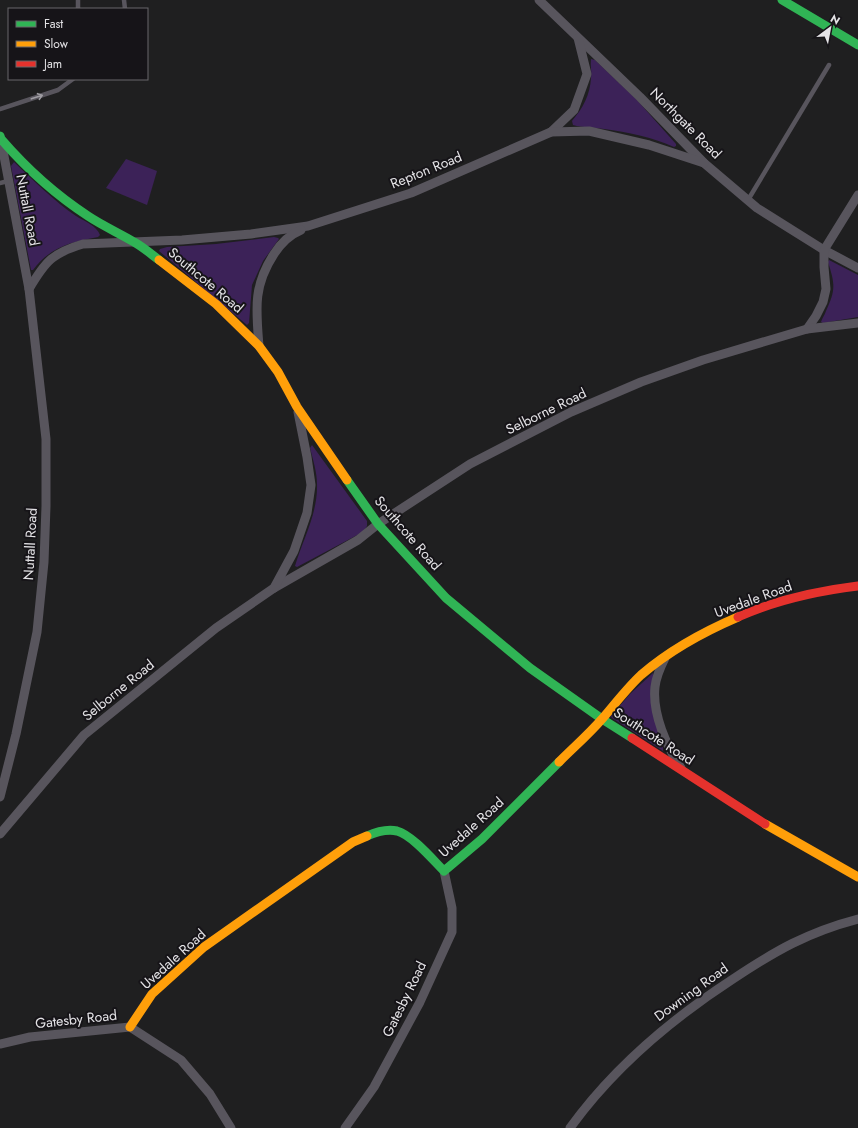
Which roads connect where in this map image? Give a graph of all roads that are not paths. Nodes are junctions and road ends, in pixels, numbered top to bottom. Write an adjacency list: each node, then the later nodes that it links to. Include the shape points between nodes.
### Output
1 (539, 0): 3 (street, Northgate Road)
2 (782, 0): 4 (street)
3 (578, 38): 8 (street, Repton Road, via 587,74 574,110); 10 (street, Northgate Road)
4 (858, 45)
5 (829, 65): 13 (lane)
6 (72, 80): 7 (lane, one-way to 6, via 58,90)
7 (0, 109)
8 (551, 132): 10 (street, Repton Road, via 589,131 649,145); 14 (street, Repton Road, via 411,193)
9 (1, 138): 11 (street, Nuttall Road); 15 (street, Southcote Road, via 36,175 70,204)
10 (704, 163): 13 (street, Northgate Road)
11 (4, 182): 18 (street, Nuttall Road)
12 (858, 195): 16 (street)
13 (748, 200): 16 (street, Northgate Road)
14 (308, 226): 15 (street, Repton Road, via 251,234); 21 (street, Repton Road, via 286,239 262,274 258,286 256,312)
15 (134, 242): 18 (street, Nuttall Road, via 83,244 58,253 44,265); 21 (street, Southcote Road, via 216,304)
16 (824, 250): 17 (street, Northgate Road); 20 (street, via 826,289 823,302)
17 (858, 268)
18 (29, 289): 29 (street, Nuttall Road, via 46,439 44,562 37,632)
19 (858, 323): 20 (street, Selborne Road)
20 (807, 330): 23 (street, Selborne Road, via 689,365 571,412 470,464)
21 (259, 346): 22 (street, Southcote Road, via 278,372)
22 (297, 407): 23 (street, Southcote Road); 25 (street, Selborne Road, via 311,485 307,513 294,551)
23 (378, 524): 25 (street, Selborne Road, via 358,540); 27 (street, Southcote Road, via 446,598 530,668)
24 (858, 586): 26 (street, Uvedale Road, via 805,595 727,621)
25 (274, 588): 30 (street, Selborne Road, via 216,628 84,735)
26 (665, 658): 27 (street, Uvedale Road, via 643,674); 28 (street, via 658,672 656,702 666,740)
27 (602, 719): 28 (street, Southcote Road); 31 (street, Uvedale Road, via 482,840)
28 (683, 771): 32 (street, Southcote Road, via 776,831)
29 (0, 797)
30 (0, 834)
31 (444, 871): 34 (street, Uvedale Road, via 413,840 397,831 377,831 354,842 204,946 152,994); 37 (street, Gatesby Road, via 452,908 452,932 420,1002 374,1088)
32 (858, 877)
33 (858, 919): 38 (street, Downing Road, via 793,942 707,996 675,1020 617,1071)
34 (130, 1027): 35 (street, Gatesby Road, via 30,1038); 36 (street, Gatesby Road, via 181,1060 210,1094)
35 (0, 1044)
36 (230, 1128)
37 (346, 1128)
38 (570, 1128)

